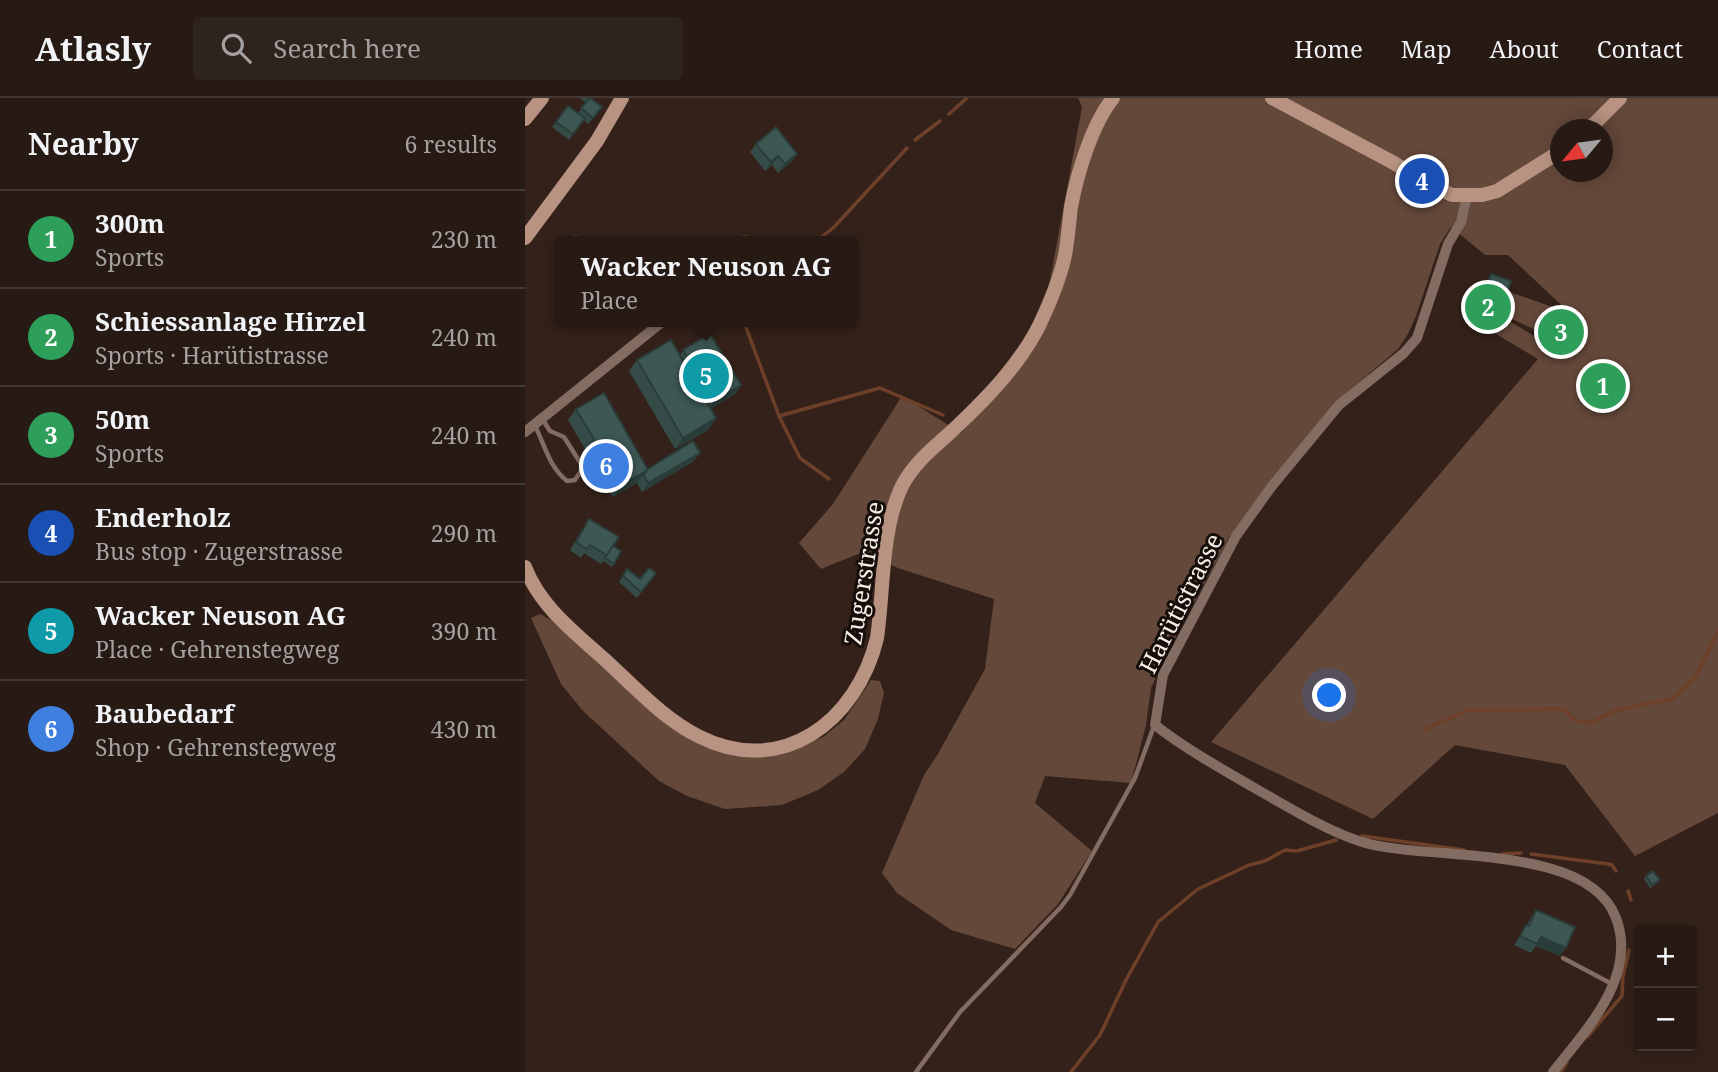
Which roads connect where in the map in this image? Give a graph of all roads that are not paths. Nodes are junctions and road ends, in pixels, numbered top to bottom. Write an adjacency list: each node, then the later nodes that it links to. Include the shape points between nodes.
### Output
1 (542, 98): 6 (main road)
2 (622, 98): 10 (main road, via 597,141)
3 (1113, 98): 14 (main road, Zugerstrasse, via 1104,109 1084,161 1061,275 1035,334 1015,364 921,458 903,485 891,522 873,655 855,694 825,725 797,742 765,749 723,746 695,735 660,710 547,605)
4 (1272, 98): 9 (main road, via 1432,186)
5 (1620, 98): 7 (main road)
6 (525, 119)
7 (1599, 119)
8 (1550, 157): 9 (main road, via 1497,191)
9 (1467, 196): 15 (street, Harütistrasse, via 1417,338 1339,405 1236,536 1163,675)
10 (525, 239)
11 (656, 327): 12 (street)
12 (539, 423): 12 (lane, via 544,449 559,475 575,480 580,464 564,437); 13 (street)
13 (525, 432)
14 (525, 567)
15 (1155, 725): 17 (street, via 1199,757 1338,834 1385,847 1538,865 1582,880 1609,904 1619,927 1621,954); 18 (lane, Harütistrasse, via 1135,778 1070,895 960,1012)
16 (1563, 958): 17 (lane)
17 (1613, 985): 19 (street, via 1606,1002)
18 (916, 1072)
19 (1553, 1072)

